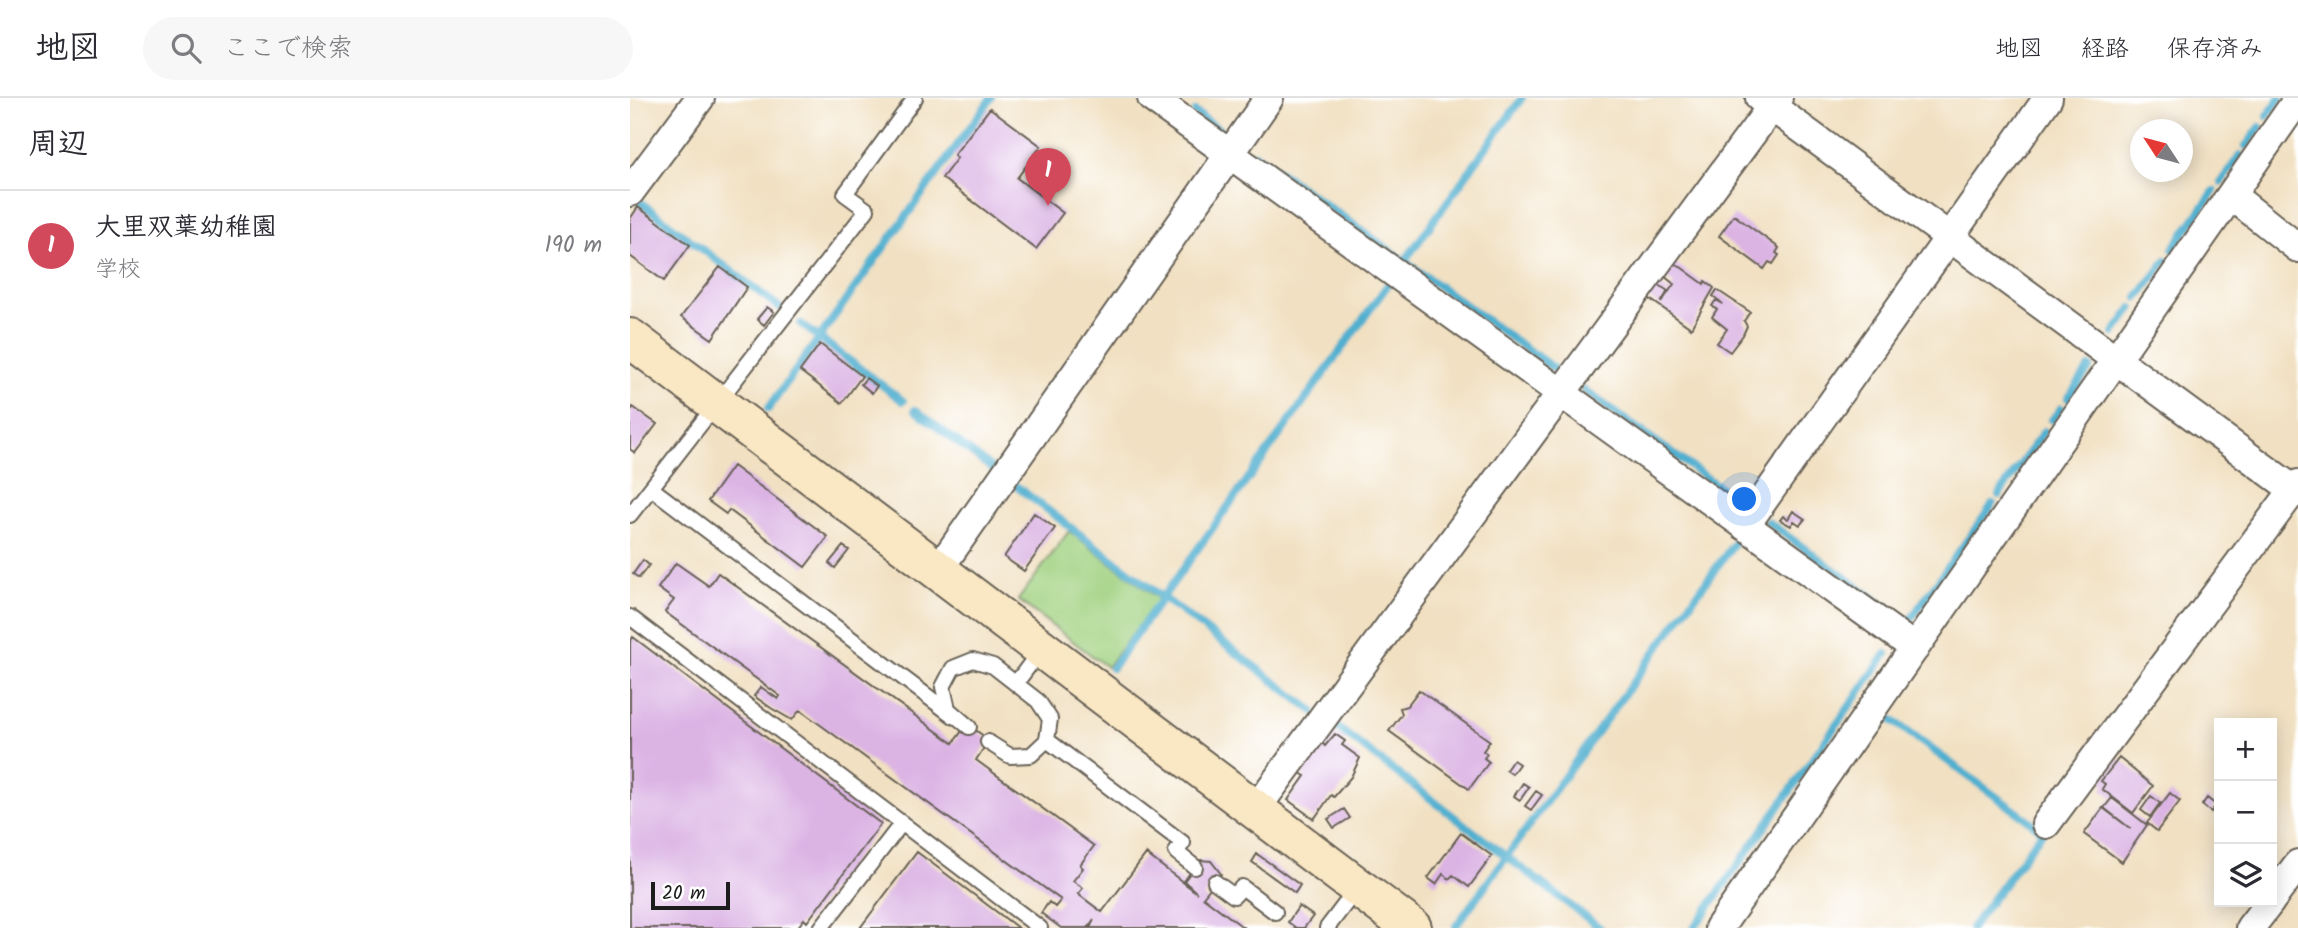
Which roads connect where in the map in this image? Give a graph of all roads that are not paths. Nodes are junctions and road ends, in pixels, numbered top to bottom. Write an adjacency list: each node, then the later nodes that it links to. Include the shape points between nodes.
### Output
1 (700, 98): 9 (street)
2 (915, 98): 16 (lane, via 845,194 867,210)
3 (1152, 98): 8 (street)
4 (1269, 98): 8 (street)
5 (2048, 98): 11 (street)
6 (2298, 99): 10 (street)
7 (1769, 101): 11 (street); 15 (street)
8 (1230, 154): 15 (street); 21 (street)
9 (630, 192)
10 (2231, 195): 12 (street); 14 (street)
11 (1950, 237): 14 (street); 20 (street)
12 (2298, 248)
13 (630, 338): 16 (street)
14 (2117, 358): 18 (street); 24 (street)
15 (1561, 393): 20 (street); 30 (street)
16 (716, 403): 17 (lane); 21 (street)
17 (651, 488): 19 (lane); 26 (lane)
18 (2297, 489): 32 (street)
19 (630, 515)
20 (1745, 526): 24 (street)
21 (938, 570): 23 (street)
22 (630, 617): 31 (lane)
23 (1042, 648): 25 (lane); 30 (street)
24 (1914, 648): 44 (street)
25 (1016, 683): 26 (lane, via 984,662 962,662 953,668 943,688); 28 (lane, via 1046,709 1050,719)
26 (955, 717): 27 (lane)
27 (969, 727)
28 (1047, 740): 29 (lane, via 1031,755 1020,757); 34 (lane, via 1183,843 1176,852)
29 (988, 742)
30 (1255, 810): 36 (street)
31 (902, 823): 40 (lane); 41 (lane)
32 (2046, 824)
33 (2298, 864): 37 (street)
34 (1195, 867)
35 (1215, 882): 39 (lane, via 1234,896 1242,887)
36 (1358, 887): 42 (lane); 43 (street)
37 (2277, 893)
38 (2266, 907): 45 (street)
39 (1275, 912)
40 (821, 928)
41 (1040, 928)
42 (1327, 928)
43 (1412, 928)
44 (1719, 928)
45 (2250, 928)

